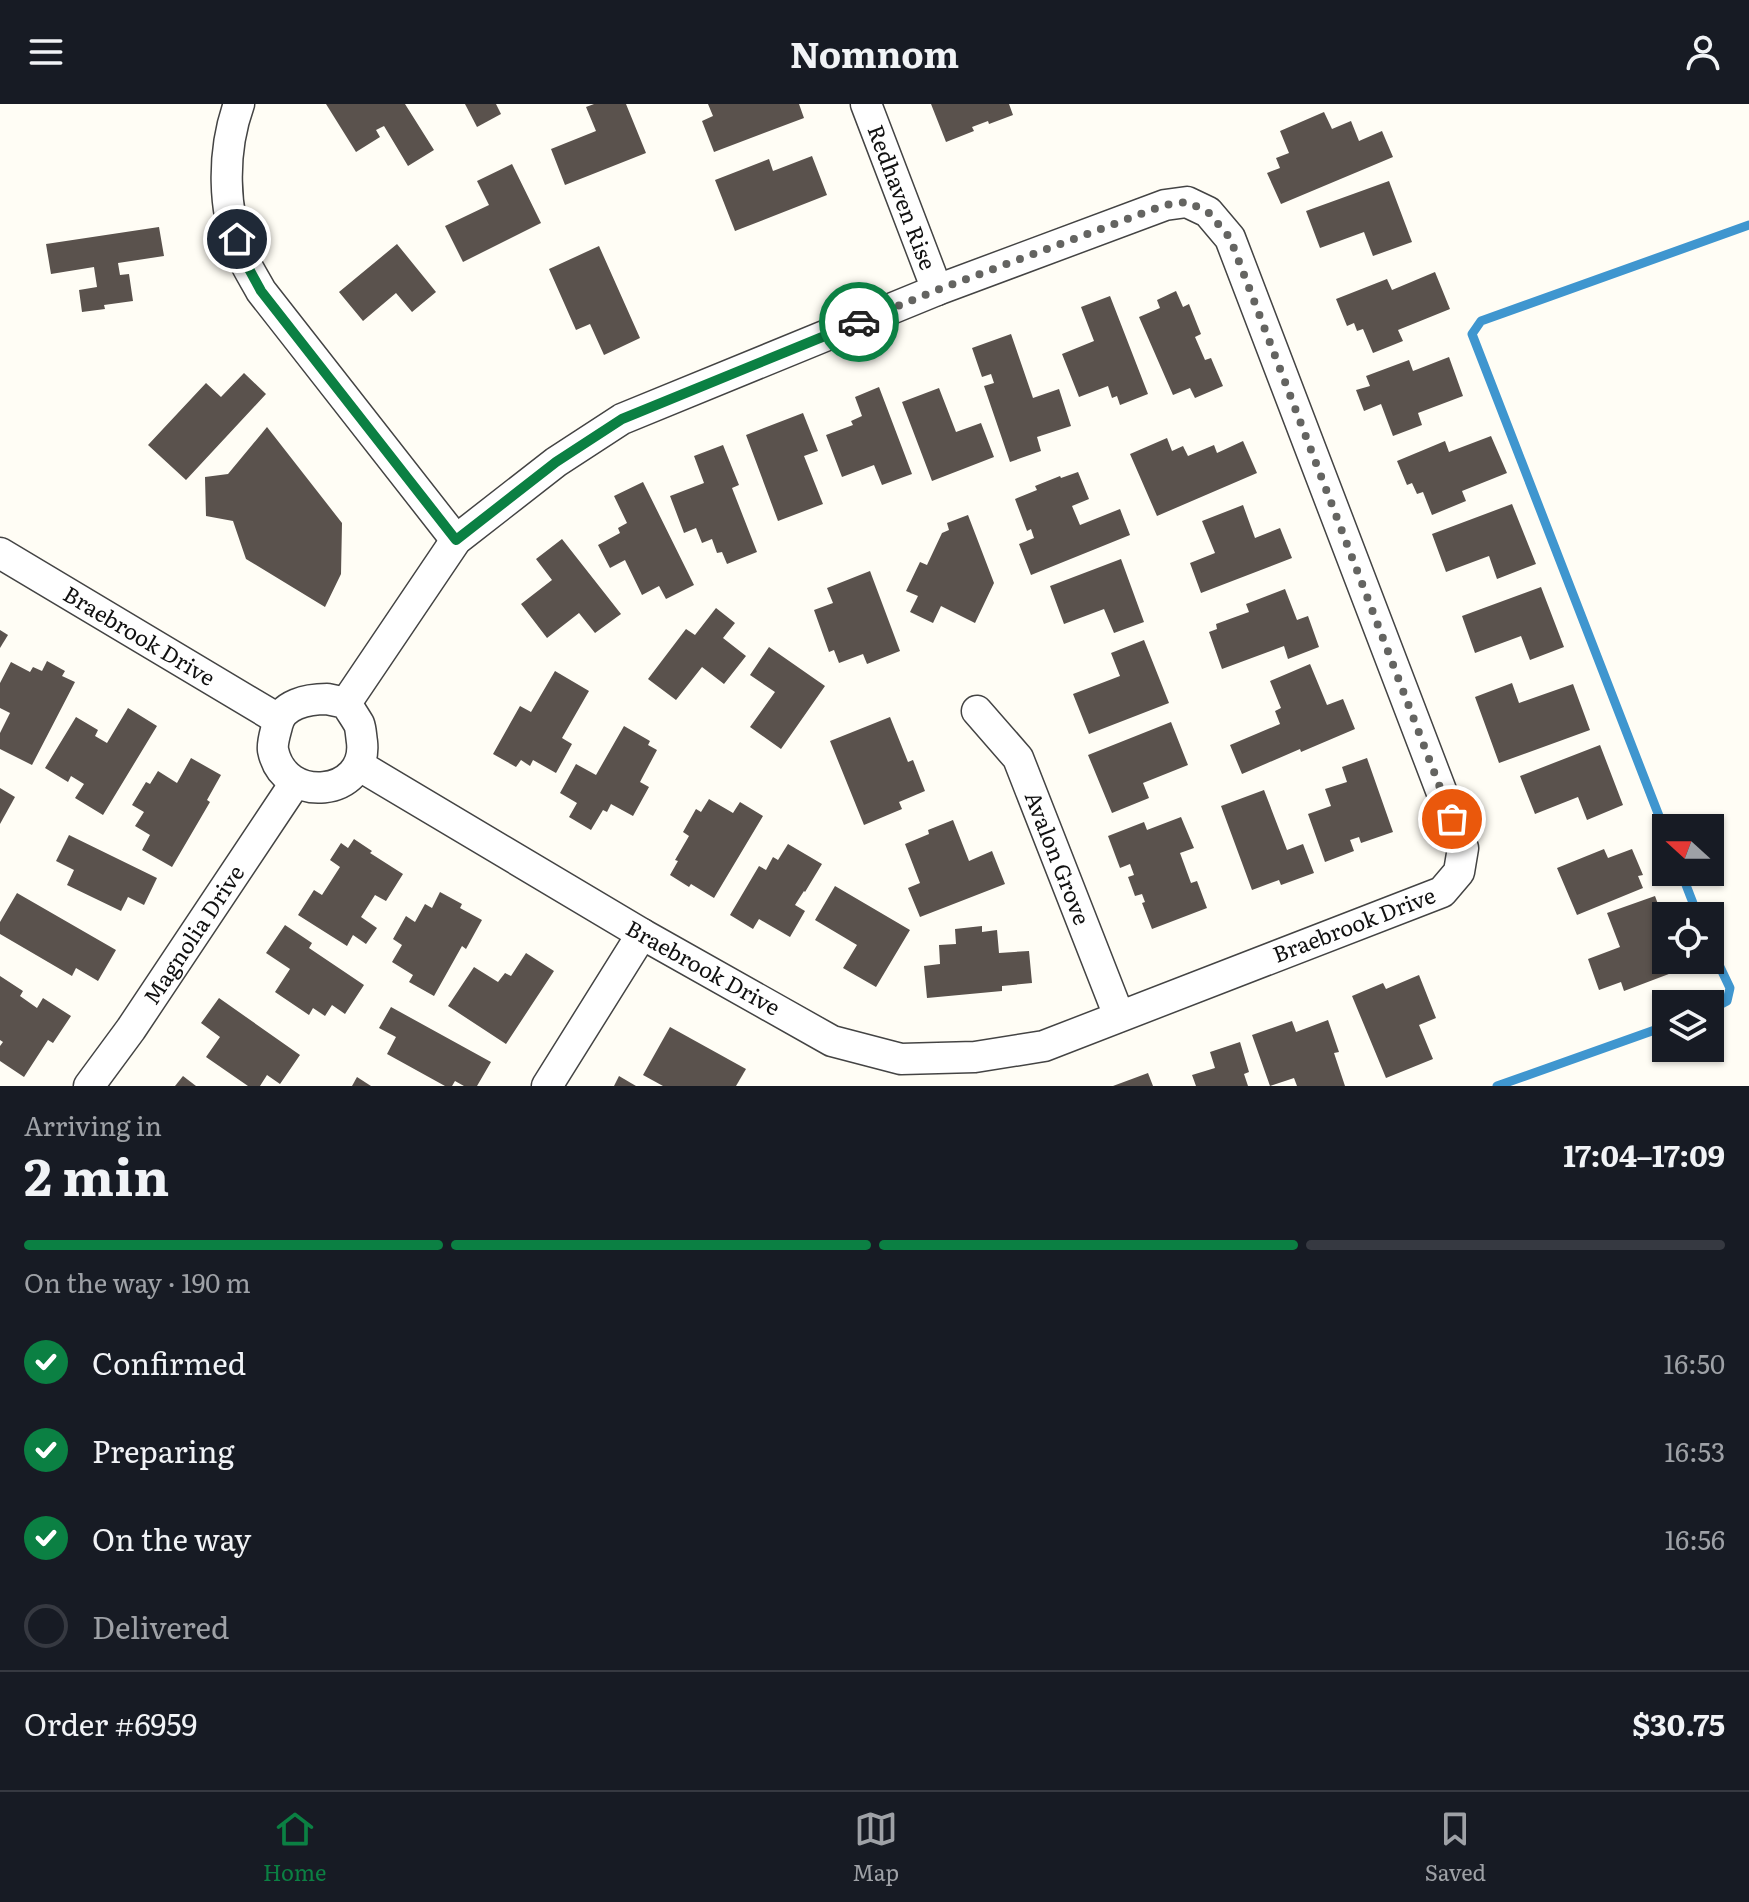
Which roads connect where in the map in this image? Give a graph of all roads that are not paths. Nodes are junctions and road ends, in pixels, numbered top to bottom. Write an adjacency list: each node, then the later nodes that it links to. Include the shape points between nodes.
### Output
1 (239, 104): 4 (street, via 228,159 228,194 242,256 261,291)
2 (866, 104): 3 (street, Redhaven Rise)
3 (937, 290): 4 (street, Braebrook Drive, via 622,419 556,462); 12 (street, Braebrook Drive, via 1165,205 1187,202 1208,212 1230,238 1463,848 1459,872 1442,892)
4 (456, 540): 6 (street, Braebrook Drive)
5 (0, 553): 8 (street, Braebrook Drive)
6 (346, 703): 8 (street, via 306,700); 9 (street, via 360,726)
7 (977, 711): 12 (street, Avalon Grove, via 1018,758)
8 (278, 719): 10 (street, via 273,748 279,768)
9 (360, 766): 10 (street, via 326,788); 11 (street, Braebrook Drive)
10 (295, 783): 13 (street, Magnolia Drive)
11 (642, 934): 12 (street, Braebrook Drive, via 832,1041 901,1059 975,1057 1044,1046); 14 (street)
12 (1119, 1016)
13 (89, 1086)
14 (547, 1086)

